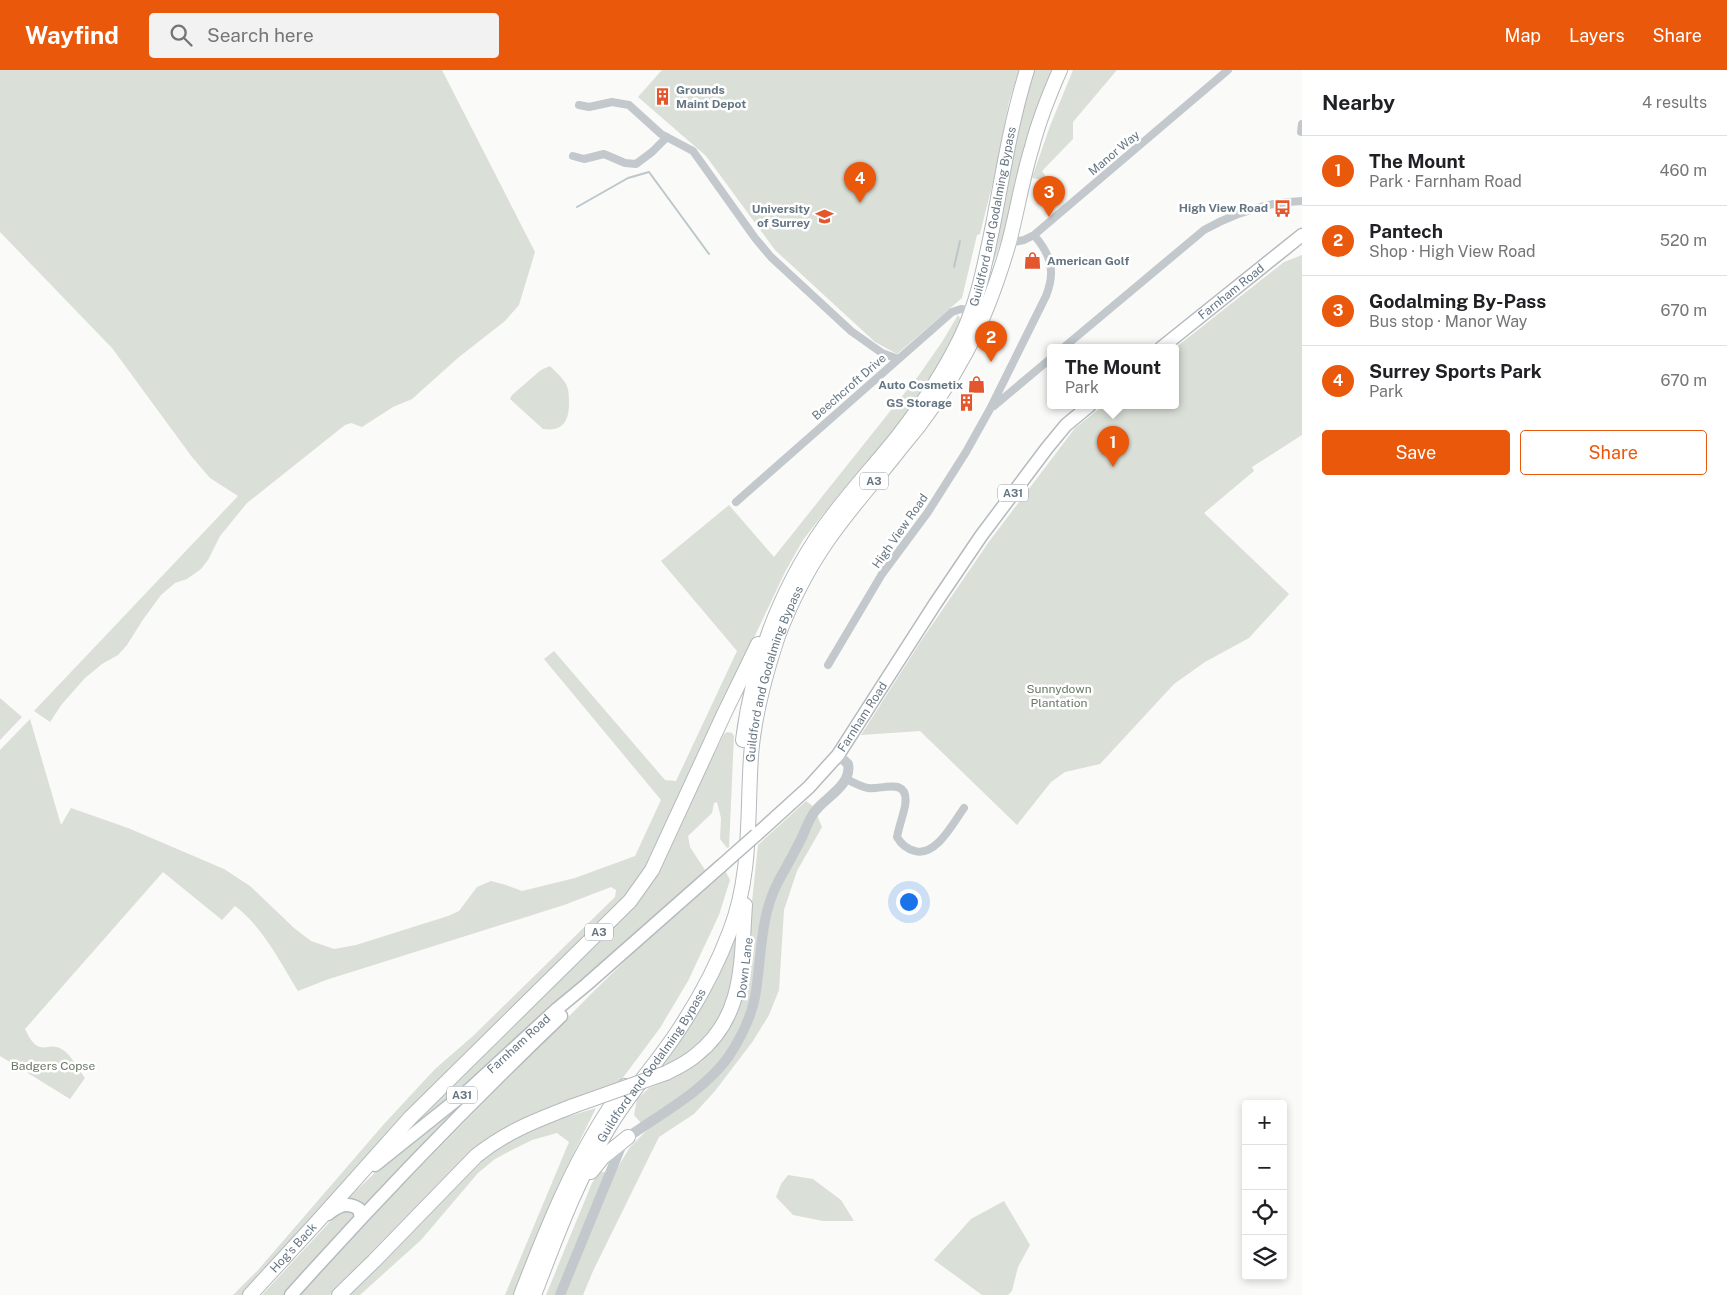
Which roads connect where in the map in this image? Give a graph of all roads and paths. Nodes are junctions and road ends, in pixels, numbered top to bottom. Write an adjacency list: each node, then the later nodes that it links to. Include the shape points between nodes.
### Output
1 (1027, 70): 11 (highway, Guildford and Godalming Bypass / A3, via 1013,122)
2 (1060, 70): 10 (highway, Guildford and Godalming Bypass / A3, via 1036,130)
3 (1228, 70): 8 (street, Manor Way)
4 (579, 105): 5 (street, via 589,107 612,102 629,105)
5 (666, 138): 6 (street, via 636,164 625,164 604,154 584,159); 14 (street, via 695,154 771,257 854,333)
6 (573, 156)
7 (1302, 201): 12 (street, via 1249,210 1222,219 1204,230)
8 (1034, 235): 10 (street, Manor Way); 16 (street, High View Road, via 1049,258 1050,286)
9 (1302, 235): 13 (main road, Farnham Road)
10 (1009, 243): 11 (highway, Guildford and Godalming Bypass / A3)
11 (978, 313): 14 (street, Beechcroft Drive, via 961,309 952,312); 21 (highway, Guildford and Godalming Bypass / A3, via 934,386 899,435 824,527); 26 (highway, Guildford and Godalming Bypass / A3, via 965,355 934,405 837,527 794,598 768,669 754,728)
12 (1068, 344)
13 (1166, 344)
14 (898, 359): 20 (street, Beechcroft Drive)
15 (1047, 362): 17 (street, High View Road)
16 (1004, 380): 17 (street); 18 (street, High View Road)
17 (1014, 389): 18 (street, High View Road)
18 (990, 409): 22 (street, High View Road, via 947,483 882,574)
19 (1085, 409): 23 (main road, Farnham Road / A31, via 1066,425 1047,448 981,536)
20 (736, 502)
21 (780, 604): 29 (highway, A3, via 746,668 652,870 636,893 410,1118); 36 (highway, Guildford and Godalming Bypass / A3, via 762,650 747,715 737,863 731,901 723,925 674,1021 612,1104 583,1151 556,1207)
22 (828, 665)
23 (838, 755): 24 (street, via 848,764); 27 (main road, Farnham Road / A31, bridge, via 809,787)
24 (846, 779): 25 (street, via 870,788 889,785 902,790 905,805 897,837 901,844 920,853 935,847); 28 (street, Down Lane, via 812,814 773,894 762,933 755,998 746,1026 734,1048 697,1088)
25 (964, 808)
26 (747, 862): 32 (highway, Guildford and Godalming Bypass / A3, via 735,918 719,955 680,1028 628,1097 597,1148); 35 (highway, bridge, via 742,957 736,995 721,1027 696,1056 666,1073 524,1125 493,1143 476,1156)
27 (586, 985): 29 (main road, Farnham Road / A31, via 470,1089 382,1159); 30 (main road, Farnham Road / A31, via 563,1014)
28 (628, 1137): 32 (highway, via 596,1166); 38 (street, Down Lane, via 619,1149)
29 (336, 1201): 31 (highway, Hog's Back / A31)
30 (361, 1218): 31 (main road, A31, via 358,1208 344,1204); 34 (main road, A31)
31 (318, 1222): 33 (highway, Hog's Back / A31)
32 (552, 1249): 37 (highway, Guildford and Godalming Bypass / A3)
33 (250, 1295)
34 (291, 1295)
35 (339, 1295)
36 (521, 1295)
37 (534, 1295)
38 (560, 1295)

